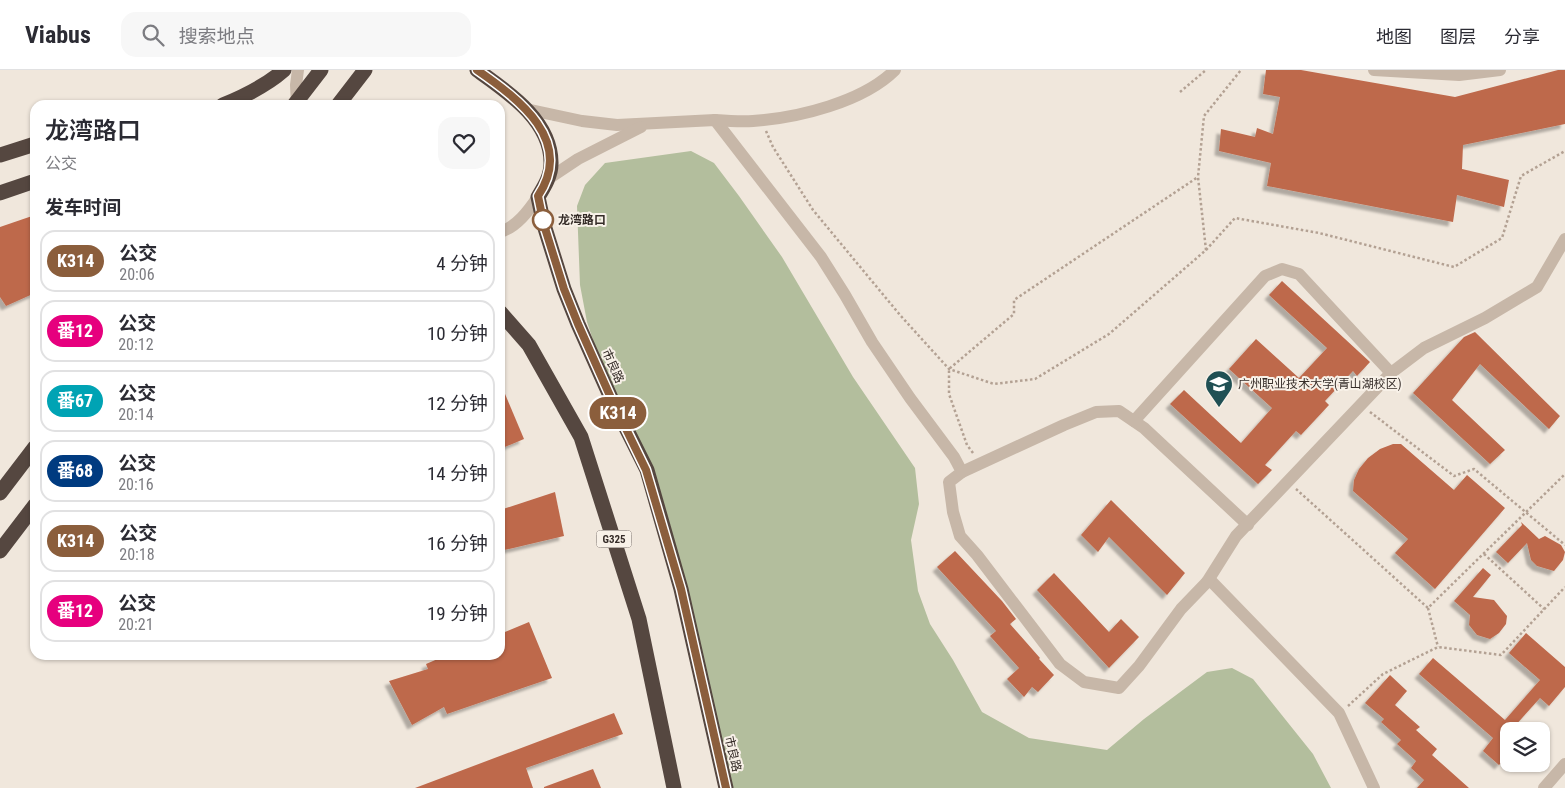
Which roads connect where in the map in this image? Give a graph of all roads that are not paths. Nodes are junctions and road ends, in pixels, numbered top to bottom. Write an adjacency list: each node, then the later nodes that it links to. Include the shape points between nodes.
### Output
1 (284, 70): 9 (highway)
2 (298, 70): 10 (street)
3 (320, 70): 11 (highway, bridge)
4 (365, 70): 12 (highway)
5 (476, 70): 13 (highway)
6 (895, 70): 14 (street, via 854,98 792,116)
7 (1374, 70): 8 (street, via 1459,75)
8 (1500, 70)
9 (235, 100)
10 (296, 100)
11 (299, 100)
12 (342, 100)
13 (526, 109): 15 (street, via 591,122); 18 (highway, via 542,130 549,148 552,166)
14 (715, 120): 15 (street); 28 (street, via 821,257 872,342)
15 (648, 124): 18 (street, via 612,140)
16 (30, 146): 17 (highway)
17 (0, 155)
18 (548, 179): 21 (highway)
19 (30, 183): 20 (highway)
20 (0, 194)
21 (538, 196): 22 (street, via 530,209); 36 (highway, 市良路, via 564,289 646,470 681,589)
22 (505, 231)
23 (1565, 239): 25 (street, via 1537,287 1424,348)
24 (505, 318): 35 (highway, G325, via 529,345 581,437 639,619)
25 (1391, 373): 26 (street, via 1299,274 1282,269 1265,276); 31 (street)
26 (1134, 421): 28 (street, via 1119,411 1096,412); 31 (street)
27 (30, 454): 29 (highway)
28 (962, 472): 33 (street, via 949,482 960,536 1060,664 1084,682 1119,688 1181,609)
29 (0, 493)
30 (30, 512): 32 (highway)
31 (1248, 524): 33 (street, via 1236,536)
32 (0, 551)
33 (1207, 582): 37 (street, via 1212,582 1339,714)
34 (1565, 764): 38 (street)
35 (674, 788)
36 (726, 788)
37 (1374, 788)
38 (1544, 788)

